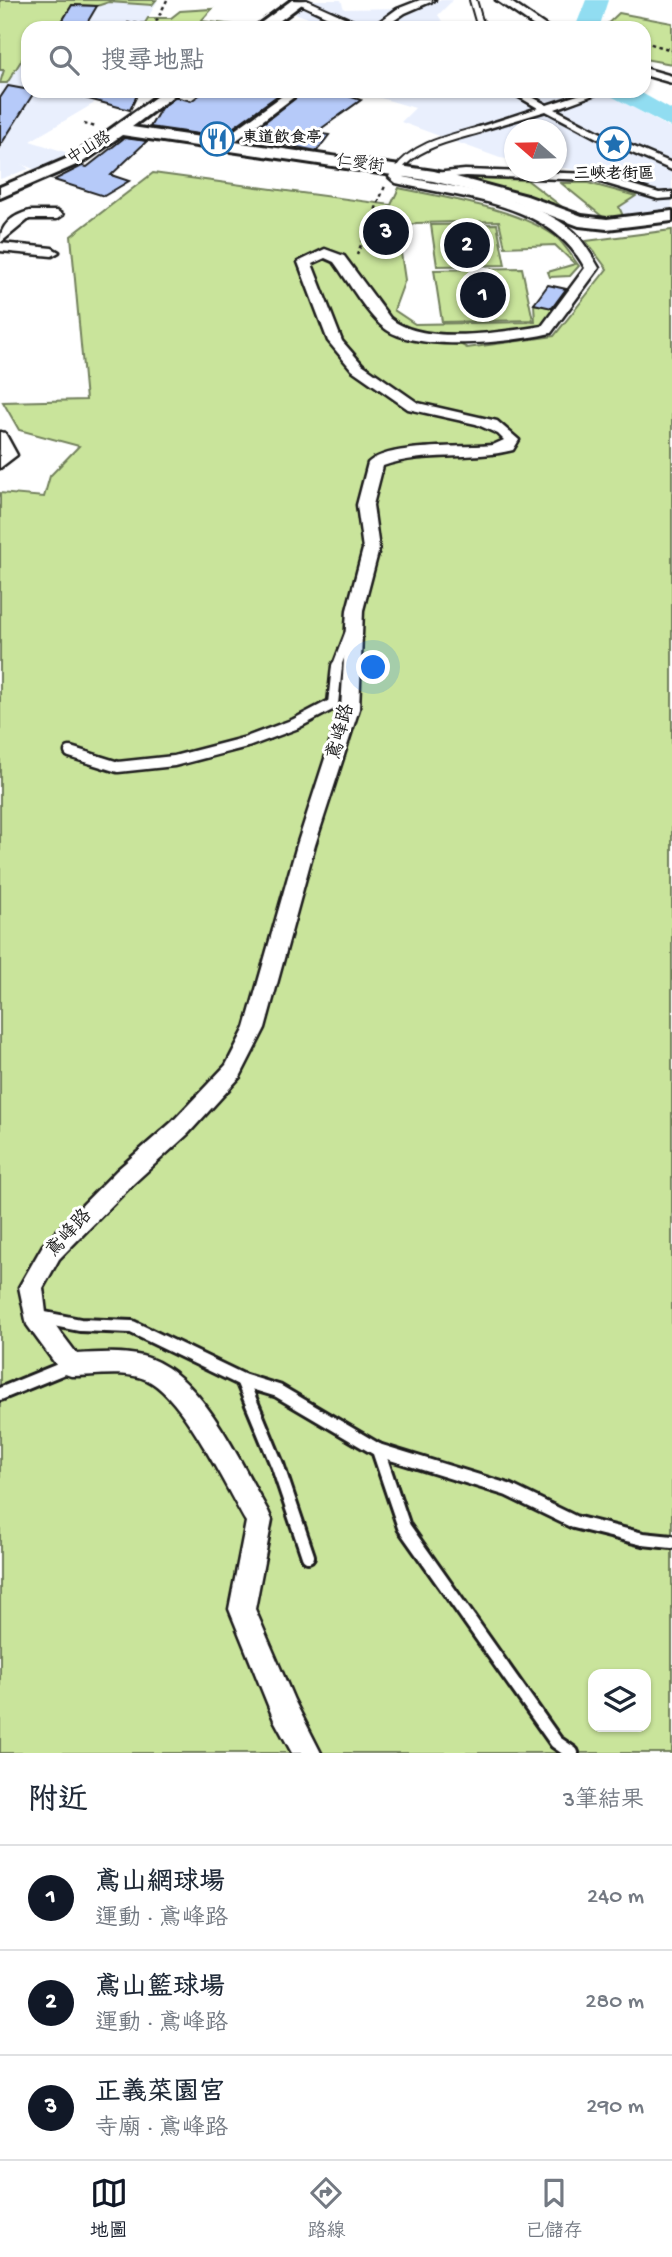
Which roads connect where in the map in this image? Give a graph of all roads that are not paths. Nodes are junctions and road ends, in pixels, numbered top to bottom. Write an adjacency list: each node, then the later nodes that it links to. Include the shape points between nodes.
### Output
1 (430, 0): 7 (street)
2 (473, 0): 8 (lane)
3 (501, 0): 9 (street)
4 (298, 1): 5 (street); 6 (street)
5 (271, 21)
6 (344, 21)
7 (386, 21)
8 (479, 21)
9 (533, 21)
10 (651, 73): 11 (street)
11 (672, 80)
12 (163, 98): 17 (street, 中山路)
13 (286, 98): 19 (street)
14 (527, 98): 16 (street)
15 (579, 98): 16 (street)
16 (548, 109): 18 (street); 20 (street)
17 (120, 130): 19 (street, 仁愛街); 23 (street, 中山路, via 78,159)
18 (478, 130): 21 (lane, via 426,148 400,163)
19 (222, 145): 21 (street, 仁愛街)
20 (672, 167)
21 (397, 171): 22 (street, 仁愛街); 32 (street, 鳶峰路, via 395,177 400,180 472,195 542,219 567,233 592,268 546,330 461,338 426,337 393,328 340,259 326,253 305,262 307,278 344,358 413,407 494,424 512,440 509,447 485,453 406,456 376,463 365,505 371,549)
22 (434, 176): 24 (street, 仁愛街, via 595,177 659,196); 26 (street, 仁愛街, via 521,199 579,221 607,224)
23 (0, 193)
24 (672, 195)
25 (57, 215): 27 (street, via 19,216)
26 (672, 216)
27 (0, 239)
28 (0, 247): 29 (street)
29 (52, 252)
30 (0, 436): 31 (street, via 9,455)
31 (0, 463)
32 (355, 620): 33 (lane, via 336,668 333,704 295,724 174,761 118,767); 34 (street, 鳶峰路, via 350,709 255,1028 233,1071 51,1252 32,1287)
33 (70, 752)
34 (35, 1317): 35 (street); 36 (lane, via 132,1327)
35 (71, 1365): 37 (lane); 41 (street, via 126,1364 162,1376 196,1414 259,1520 242,1609)
36 (242, 1380): 38 (lane, via 278,1391); 40 (lane)
37 (0, 1394)
38 (378, 1450): 39 (lane, via 508,1490 575,1522); 42 (lane, via 404,1527 556,1742)
39 (672, 1542)
40 (308, 1556)
41 (307, 1753)
42 (572, 1753)

